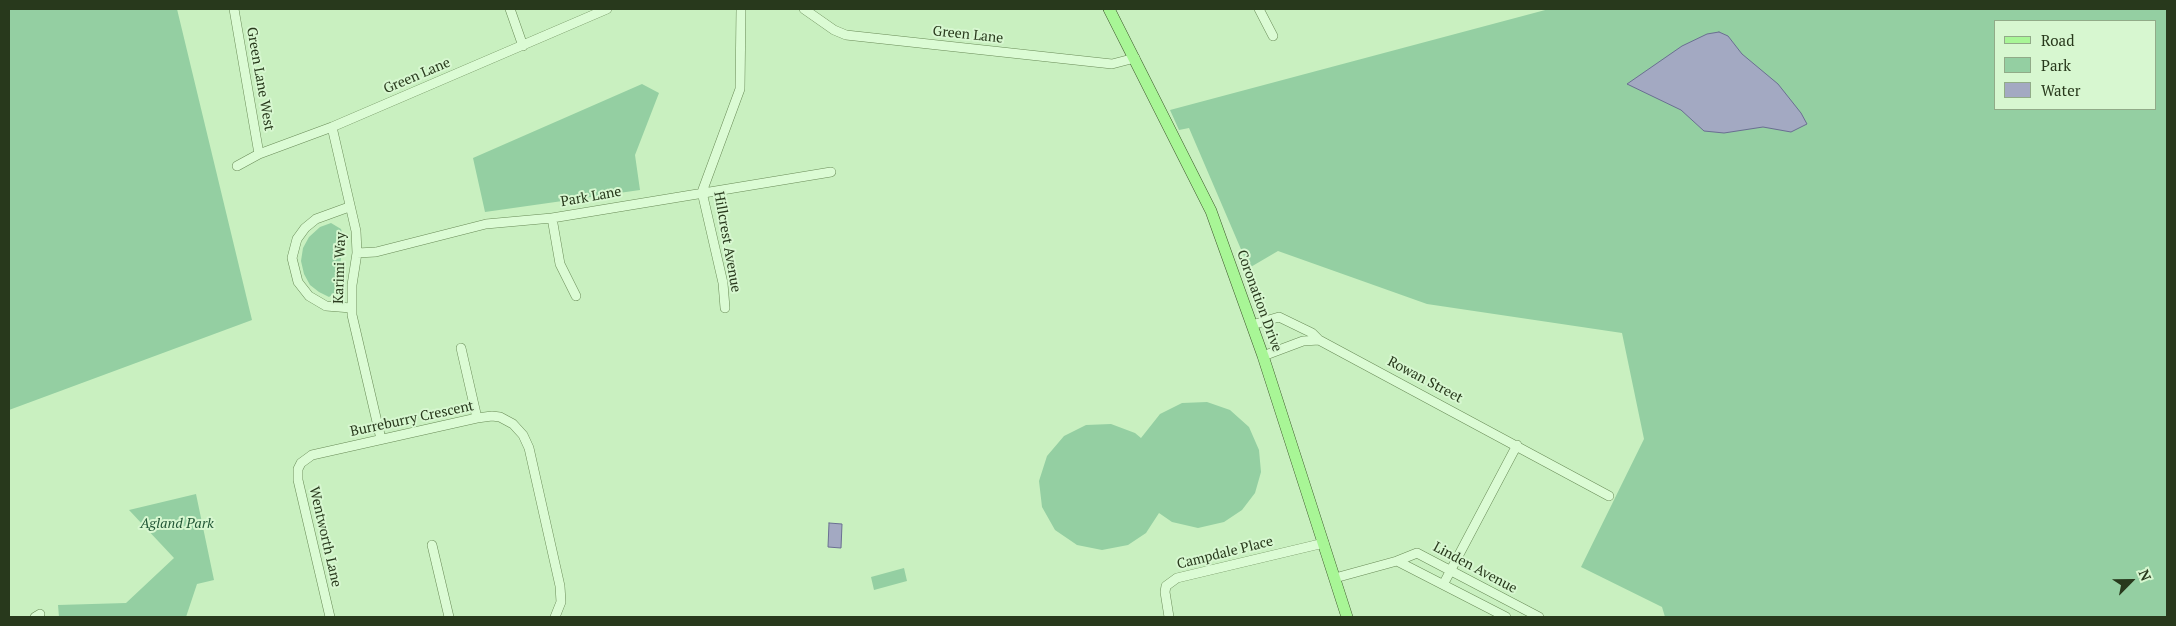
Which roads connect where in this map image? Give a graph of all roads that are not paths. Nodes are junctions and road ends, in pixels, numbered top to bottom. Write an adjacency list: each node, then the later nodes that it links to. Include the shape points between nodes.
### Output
1 (234, 9): 12 (street, Green Lane West)
2 (510, 9): 9 (street)
3 (608, 9): 9 (street, Green Lane)
4 (741, 9): 15 (street, Hillcrest Avenue, via 740,89)
5 (804, 9): 10 (street, Green Lane, via 846,35 1112,64)
6 (1109, 9): 10 (main road, Coronation Drive)
7 (1260, 9): 8 (street)
8 (1273, 36)
9 (523, 46): 11 (street, Green Lane)
10 (1135, 58): 22 (main road, Coronation Drive, via 1211,211)
11 (332, 128): 12 (street, Green Lane); 16 (street, Karimi Way)
12 (259, 154): 13 (street, Green Lane)
13 (237, 166)
14 (831, 172): 15 (street, Park Lane)
15 (702, 192): 17 (street, Park Lane); 21 (street, Hillcrest Avenue, via 723,282)
16 (349, 207): 18 (street, Karimi Way, via 356,231); 20 (street, via 316,219 304,228 292,258 298,282 310,296 326,306)
17 (552, 218): 18 (street, Park Lane, via 486,224 376,252); 19 (street, via 560,264)
18 (357, 253): 20 (street, Karimi Way)
19 (576, 296)
20 (351, 308): 27 (street, Karimi Way)
21 (725, 308)
22 (1252, 325): 23 (street, Rowan Street, via 1279,318 1312,333); 25 (main road, Coronation Drive)
23 (1319, 340): 25 (street, via 1303,341); 28 (street, Rowan Street)
24 (461, 348): 26 (street)
25 (1263, 356): 31 (main road, Coronation Drive)
26 (477, 418): 27 (street, Burreburry Crescent); 37 (street, Burreburry Crescent, via 492,416 506,420 526,440 560,586)
27 (381, 440): 29 (street, Burreburry Crescent, via 312,455)
28 (1517, 445): 30 (street, Rowan Street); 34 (street)
29 (301, 463): 38 (street, Wentworth Lane, via 298,480)
30 (1609, 496)
31 (1324, 543): 35 (main road, Coronation Drive); 40 (street, Campdale Place, via 1177,578 1166,586 1164,592)
32 (432, 545): 39 (street)
33 (1397, 561): 34 (street, Linden Avenue, via 1417,553); 35 (street, Linden Avenue); 36 (street, Linden Avenue)
34 (1451, 570): 36 (street); 43 (street, Linden Avenue)
35 (1335, 578): 41 (main road, Coronation Drive)
36 (1444, 583): 42 (street, Linden Avenue)
37 (558, 616)
38 (330, 617)
39 (448, 617)
40 (1169, 617)
41 (1347, 617)
42 (1506, 617)
43 (1539, 617)

